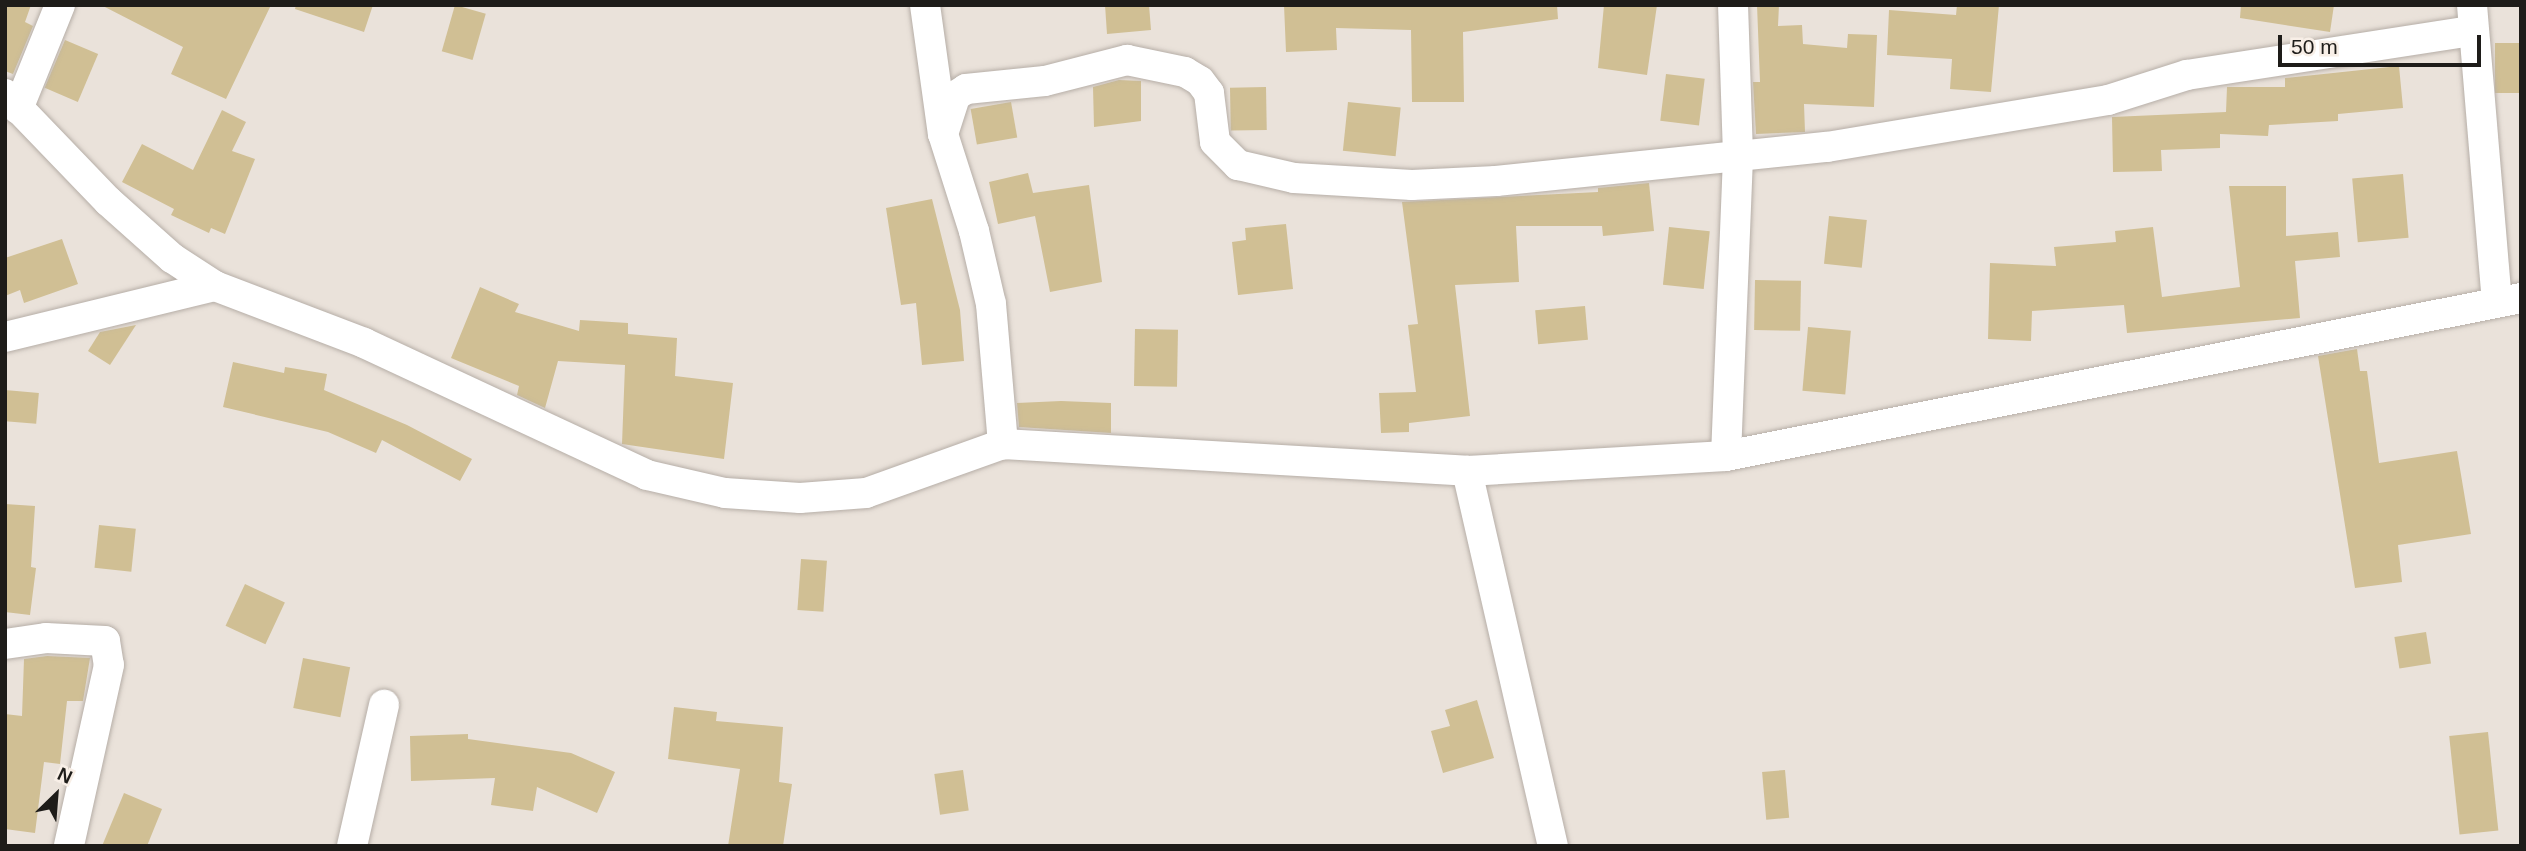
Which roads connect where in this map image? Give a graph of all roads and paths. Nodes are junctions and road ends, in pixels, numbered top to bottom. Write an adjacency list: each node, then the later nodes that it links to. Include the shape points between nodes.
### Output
1 (60, 5): 5 (street)
2 (925, 5): 6 (street)
3 (1733, 5): 7 (street)
4 (2472, 18): 7 (street, via 2187,75 2108,100 1840,145); 9 (street)
5 (12, 102): 8 (street, via 172,258)
6 (943, 134): 7 (street, via 955,96 966,89 1045,81 1127,60 1185,72 1200,82 1209,93 1215,142 1224,152 1238,165 1294,178 1412,185 1496,181); 11 (street, via 991,304)
7 (1738, 155): 12 (street)
8 (215, 286): 10 (street); 11 (street, via 364,343 648,475 725,493 800,498 866,493)
9 (2509, 300): 12 (street)
10 (5, 337)
11 (1003, 444): 13 (street)
12 (1726, 456): 13 (street)
13 (1467, 471): 18 (street)
14 (5, 644): 16 (street, via 46,638 105,640 109,665)
15 (384, 705): 17 (street)
16 (69, 846)
17 (352, 846)
18 (1553, 846)

